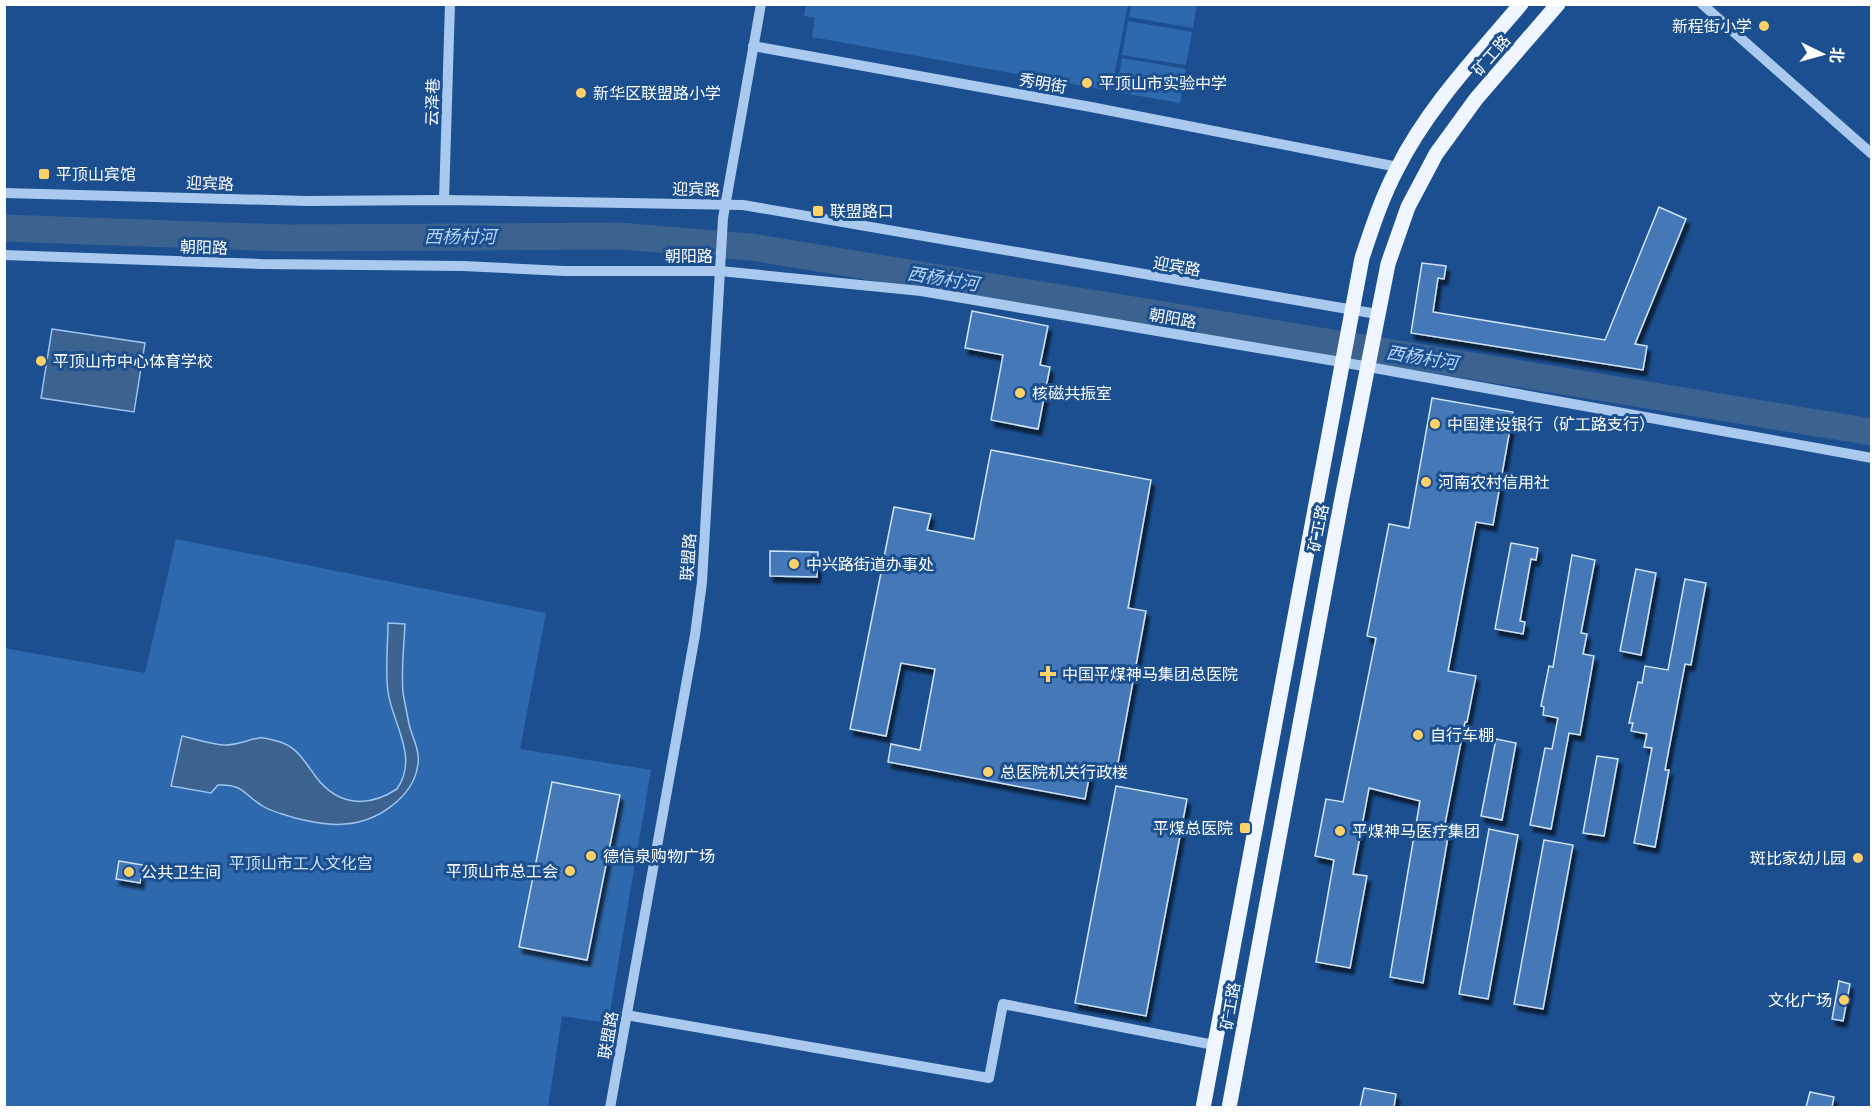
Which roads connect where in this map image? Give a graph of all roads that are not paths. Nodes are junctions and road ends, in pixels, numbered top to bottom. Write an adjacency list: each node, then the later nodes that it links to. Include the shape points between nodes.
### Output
1 (450, 4): 10 (street, 云泽巷)
2 (761, 4): 6 (street, 联盟路)
3 (1521, 4): 8 (main road, 矿工路, via 1429,116)
4 (1558, 4): 15 (main road, 矿工路, via 1476,99 1436,154 1408,207 1391,254)
5 (1702, 4): 7 (street)
6 (753, 46): 8 (street, 秀明街); 11 (street, 联盟路)
7 (1872, 154)
8 (1398, 167): 14 (main road, 矿工路, via 1362,258)
9 (4, 193): 10 (street, 迎宾路, via 307,201)
10 (444, 200): 11 (street, 迎宾路)
11 (725, 204): 13 (street, 联盟路); 14 (street, 迎宾路)
12 (4, 255): 13 (street, 朝阳路, via 564,271)
13 (720, 267): 16 (street, 朝阳路, via 921,291); 19 (street, 联盟路, via 702,582)
14 (1351, 311): 15 (street, 迎宾路); 16 (main road, 矿工路)
15 (1377, 314): 17 (main road, 矿工路)
16 (1341, 362): 17 (street, 朝阳路); 20 (main road, 矿工路)
17 (1367, 367): 18 (street, 朝阳路); 23 (main road, 矿工路)
18 (1872, 458)
19 (627, 1015): 20 (street, via 989,1078 1003,1004); 21 (street, 联盟路)
20 (1214, 1045): 22 (main road, 矿工路)
21 (610, 1107)
22 (1203, 1107)
23 (1229, 1107)

